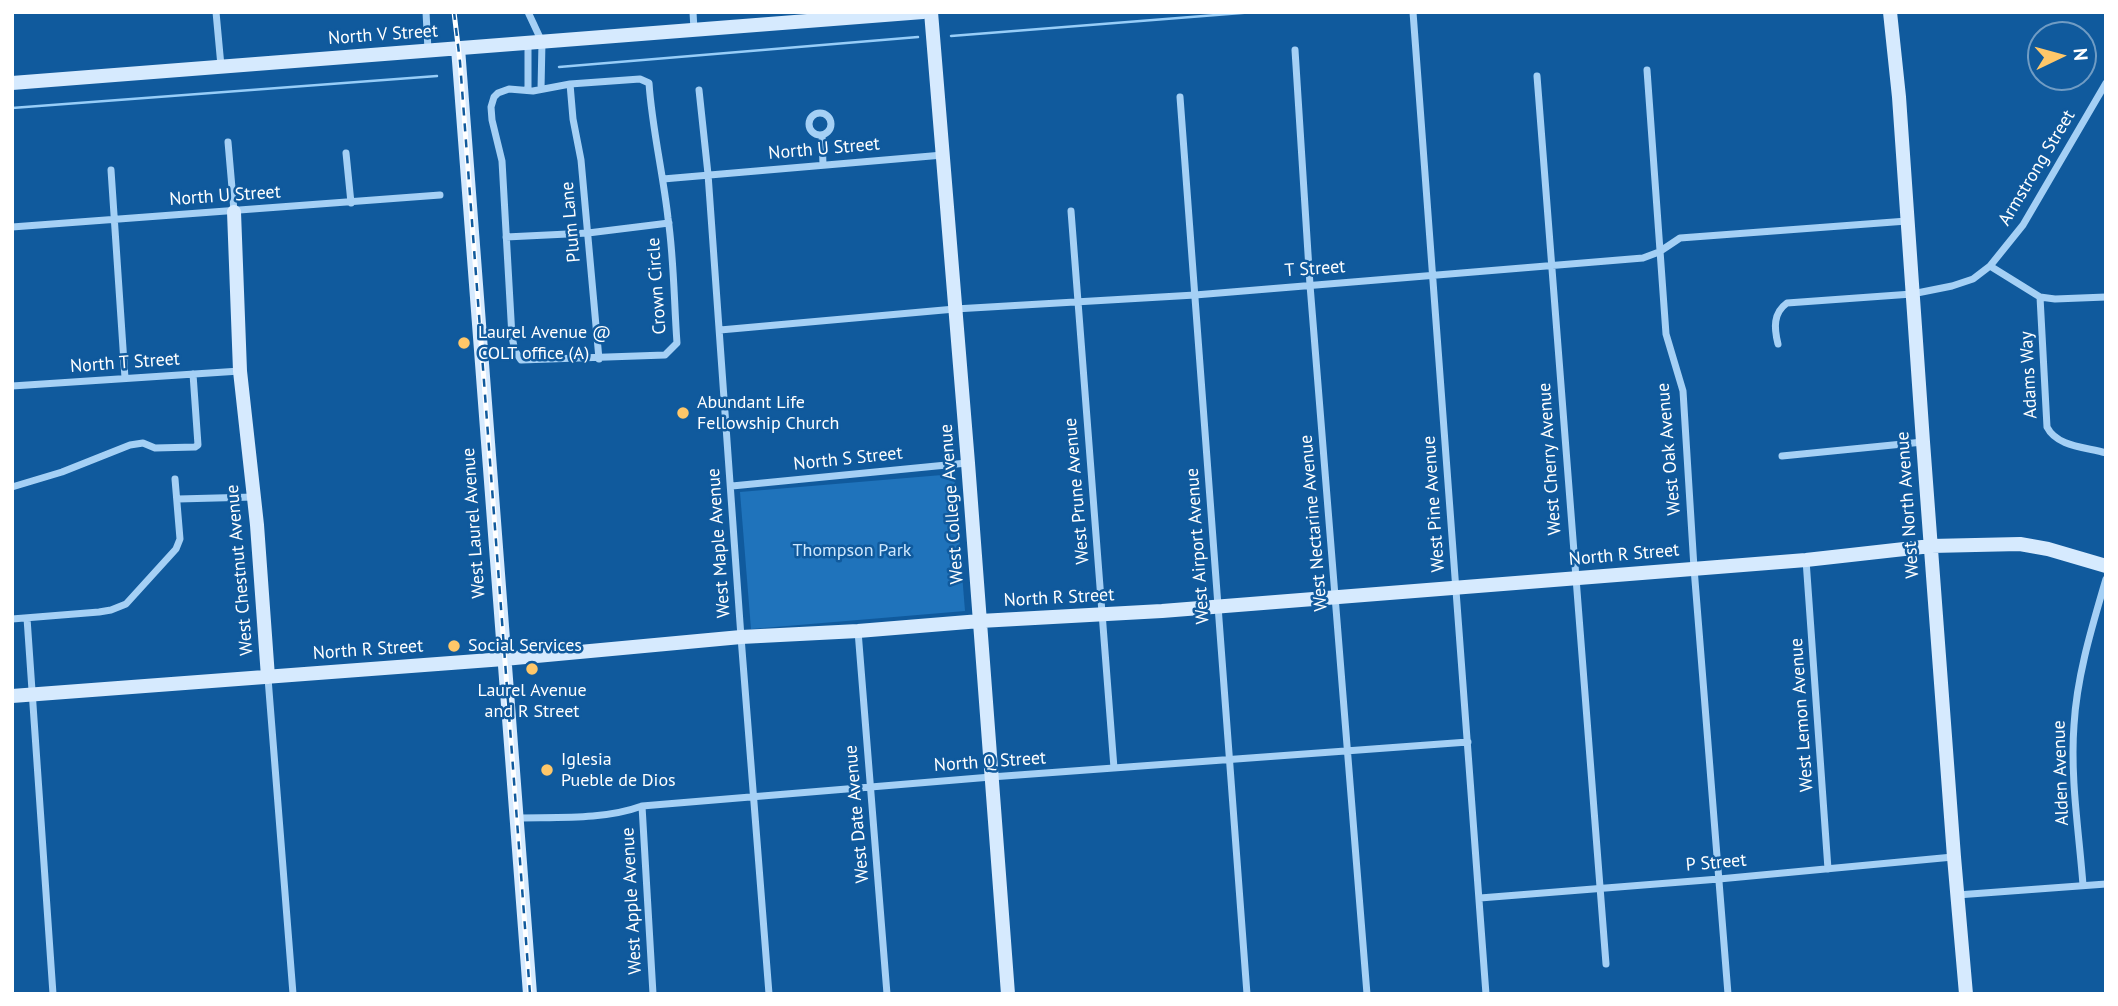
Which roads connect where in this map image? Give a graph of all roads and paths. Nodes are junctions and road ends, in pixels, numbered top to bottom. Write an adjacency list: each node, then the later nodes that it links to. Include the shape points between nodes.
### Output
1 (216, 12): 14 (street)
2 (426, 12): 13 (street)
3 (528, 12): 10 (street)
4 (693, 12): 9 (street)
5 (923, 12): 9 (street, North V Street)
6 (931, 12): 27 (street, West College Avenue)
7 (1413, 12): 45 (street, West Pine Avenue)
8 (1891, 12): 37 (street, West North Avenue)
9 (694, 30): 10 (street, North V Street)
10 (535, 42): 11 (street, North V Street); 20 (street); 21 (street)
11 (458, 48): 13 (street, North V Street); 85 (street, West Laurel Avenue)
12 (1295, 50): 46 (street, West Nectarine Avenue)
13 (428, 51): 14 (street, North V Street)
14 (221, 67): 17 (street, North V Street)
15 (1647, 70): 42 (street, West Oak Avenue)
16 (1536, 76): 43 (street, West Cherry Avenue)
17 (12, 83)
18 (2106, 83): 44 (street, Armstrong Street, via 2023,225)
19 (570, 84): 20 (street, Crown Circle); 31 (street, Crown Circle, via 640,79 649,83); 40 (street, Plum Lane)
20 (541, 89): 21 (street, Crown Circle)
21 (527, 90): 41 (street, Crown Circle, via 498,93 491,107 502,160)
22 (699, 90): 30 (street, West Maple Avenue)
23 (1180, 97): 48 (street, West Airport Avenue)
24 (822, 135): 28 (street)
25 (228, 142): 35 (street, West Chestnut Avenue)
26 (346, 153): 33 (street)
27 (943, 155): 28 (street, North U Street); 52 (street, West College Avenue)
28 (823, 165): 30 (street, North U Street)
29 (111, 170): 36 (street)
30 (708, 174): 31 (street, North U Street); 53 (street, West Maple Avenue)
31 (663, 178): 38 (street, Crown Circle)
32 (440, 195): 33 (street, North U Street)
33 (351, 202): 35 (street, North U Street)
34 (1071, 211): 51 (street, West Prune Avenue)
35 (234, 212): 36 (street, North U Street); 56 (street, West Chestnut Avenue)
36 (115, 218): 39 (street, North U Street); 59 (street)
37 (1907, 221): 42 (street, T Street, via 1681,238); 47 (street, West North Avenue)
38 (669, 223): 40 (street); 55 (street, Crown Circle, via 677,343 665,355)
39 (12, 227)
40 (588, 233): 41 (street); 55 (street, Plum Lane)
41 (506, 237): 55 (street, Crown Circle, via 512,337 520,360)
42 (1659, 252): 43 (street, T Street, via 1643,258); 73 (street, West Oak Avenue, via 1666,334 1683,391)
43 (1551, 266): 45 (street, T Street); 74 (street, West Cherry Avenue)
44 (1990, 266): 47 (street, Armstrong Street, via 1973,279); 49 (street)
45 (1432, 276): 46 (street, T Street); 76 (street, West Pine Avenue)
46 (1310, 285): 48 (street, T Street); 77 (street, West Nectarine Avenue)
47 (1912, 294): 54 (street, Armstrong Street, via 1787,303 1776,315); 61 (street, West North Avenue)
48 (1195, 295): 51 (street, T Street); 78 (street, West Airport Avenue)
49 (2040, 297): 50 (street); 62 (street, Adams Way, via 2047,427 2060,441)
50 (2106, 297)
51 (1078, 301): 52 (street, T Street); 79 (street, West Prune Avenue)
52 (955, 309): 53 (street, T Street); 64 (street, West College Avenue)
53 (720, 330): 66 (street, West Maple Avenue)
54 (1778, 344)
55 (599, 359)
56 (240, 371): 57 (street, North T Street); 68 (street, West Chestnut Avenue)
57 (193, 374): 59 (street, North T Street); 67 (street, via 195,447 130,445)
58 (12, 378): 60 (street)
59 (125, 378): 60 (street, North T Street)
60 (13, 386)
61 (1923, 442): 63 (street); 70 (street, West North Avenue)
62 (2106, 453)
63 (1782, 456)
64 (968, 463): 66 (street, North S Street); 82 (street, West College Avenue)
65 (176, 479): 69 (street)
66 (732, 486): 84 (street, West Maple Avenue)
67 (12, 487)
68 (254, 497): 69 (street); 86 (street, West Chestnut Avenue)
69 (178, 499): 80 (street, via 180,539 176,549 125,604 99,612)
70 (1931, 546): 71 (street, North R Street); 72 (street, North R Street, via 2020,544); 98 (street, West North Avenue)
71 (1807, 560): 73 (street, North R Street); 99 (street, West Lemon Avenue)
72 (2106, 566)
73 (1694, 568): 74 (street, North R Street); 100 (street, West Oak Avenue)
74 (1575, 579): 76 (street, North R Street); 103 (street, West Cherry Avenue)
75 (2106, 579): 102 (street, Alden Avenue, via 2082,668 2074,725)
76 (1456, 588): 77 (street, North R Street); 89 (street, West Pine Avenue)
77 (1336, 597): 78 (street, North R Street); 90 (street, West Nectarine Avenue)
78 (1219, 606): 79 (street, North R Street); 91 (street, West Airport Avenue)
79 (1103, 615): 82 (street, North R Street); 92 (street, West Prune Avenue)
80 (27, 618): 81 (street); 87 (street)
81 (12, 619)
82 (980, 621): 83 (street, North R Street); 93 (street, West College Avenue)
83 (858, 631): 84 (street, North R Street); 94 (street, West Date Avenue)
84 (741, 637): 85 (street, North R Street); 95 (street, West Maple Avenue)
85 (504, 659): 86 (street, North R Street); 97 (street, West Laurel Avenue)
86 (268, 677): 87 (street, North R Street); 108 (street, West Chestnut Avenue)
87 (33, 695): 88 (street, North R Street); 107 (street)
88 (12, 696)
89 (1468, 742): 90 (street, North Q Street); 105 (street, West Pine Avenue)
90 (1348, 750): 91 (street, North Q Street); 115 (street, West Nectarine Avenue)
91 (1229, 760): 92 (street, North Q Street); 114 (street, West Airport Avenue)
92 (1114, 768): 93 (street, North Q Street)
93 (991, 777): 94 (street, North Q Street); 113 (street, West College Avenue)
94 (871, 787): 95 (street, North Q Street); 112 (street, West Date Avenue)
95 (754, 797): 96 (street, North Q Street); 111 (street, West Maple Avenue)
96 (642, 806): 97 (street, North Q Street, via 626,812); 110 (street, West Apple Avenue)
97 (516, 818): 109 (street, West Laurel Avenue)
98 (1954, 857): 99 (street, P Street); 104 (street, West North Avenue)
99 (1828, 869): 100 (street, P Street)
100 (1719, 879): 103 (street, P Street); 117 (street, West Oak Avenue)
101 (2106, 884): 102 (street)
102 (2083, 885): 104 (street)
103 (1599, 889): 105 (street, P Street); 106 (street, West Cherry Avenue)
104 (1957, 895): 118 (street, West North Avenue)
105 (1480, 898): 116 (street, West Pine Avenue)
106 (1606, 964)
107 (53, 994)
108 (293, 994)
109 (530, 994)
110 (653, 994)
111 (769, 994)
112 (887, 994)
113 (1008, 994)
114 (1247, 994)
115 (1367, 994)
116 (1486, 994)
117 (1728, 994)
118 (1966, 994)

